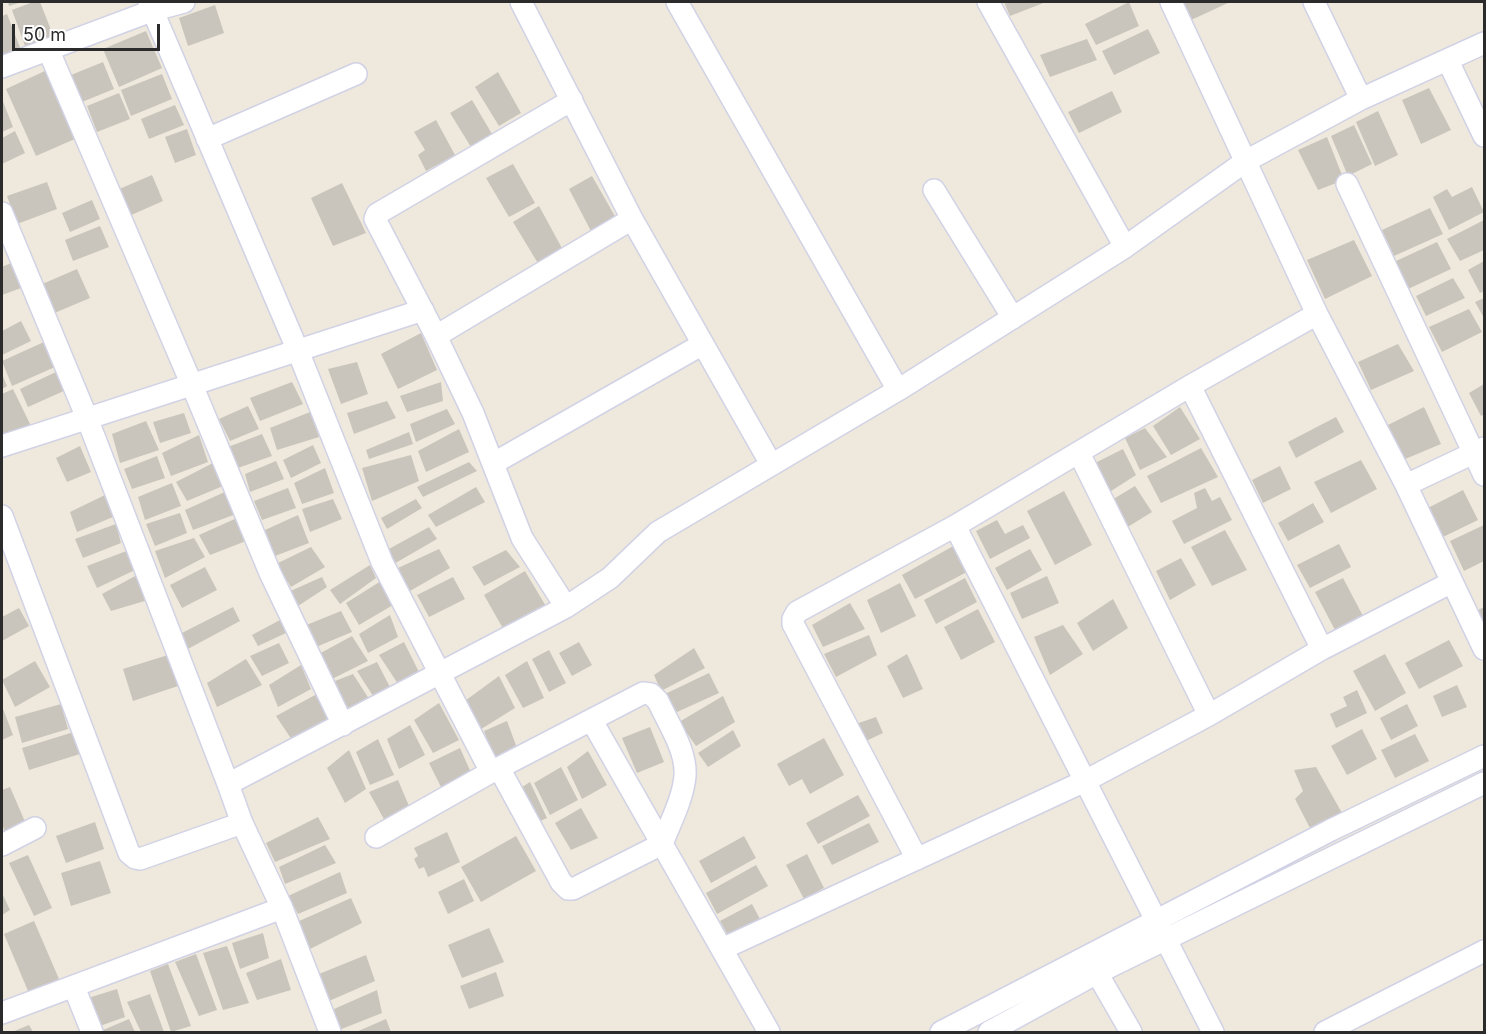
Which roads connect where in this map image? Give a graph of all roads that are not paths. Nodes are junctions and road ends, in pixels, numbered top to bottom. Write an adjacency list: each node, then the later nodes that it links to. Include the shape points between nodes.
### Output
1 (184, 2): 7 (street)
2 (521, 2): 14 (street)
3 (677, 2): 31 (street)
4 (988, 2): 22 (street)
5 (1172, 2): 17 (street)
6 (1314, 2): 13 (street)
7 (152, 6): 9 (street); 16 (street)
8 (1485, 43): 10 (street)
9 (48, 49): 11 (street); 29 (street)
10 (1448, 61): 13 (street); 15 (street)
11 (2, 67)
12 (356, 74): 16 (street)
13 (1361, 99): 17 (street)
14 (572, 100): 21 (street); 23 (street, via 377,214 377,226)
15 (1485, 136)
16 (207, 139): 28 (street)
17 (1246, 162): 22 (street); 24 (street)
18 (1347, 184): 34 (street)
19 (934, 190): 25 (street)
20 (2, 213): 32 (street)
21 (633, 219): 26 (street); 27 (street)
22 (1125, 247): 25 (street)
23 (423, 310): 26 (street); 28 (street)
24 (1317, 314): 30 (street); 39 (street)
25 (1013, 318): 31 (street)
26 (436, 336): 36 (street)
27 (703, 344): 36 (street); 37 (street)
28 (298, 351): 29 (street); 46 (street, via 382,562)
29 (192, 385): 32 (street); 49 (street, via 270,573)
30 (1190, 386): 35 (street); 45 (street)
31 (898, 390): 37 (street)
32 (87, 418): 33 (street); 54 (street)
33 (2, 446)
34 (1479, 451): 38 (street); 39 (street)
35 (1079, 453): 41 (street); 47 (street)
36 (494, 463): 43 (street, via 522,538)
37 (771, 464): 43 (street, via 658,532 610,578)
38 (1485, 475)
39 (1406, 485): 42 (street)
40 (2, 516): 55 (street, via 129,853 140,858)
41 (955, 526): 52 (street); 60 (street, via 797,612 793,619)
42 (1452, 582): 44 (street); 45 (street)
43 (566, 608): 46 (street)
44 (1485, 649)
45 (1322, 650): 47 (street)
46 (440, 674): 49 (street); 51 (street)
47 (1209, 715): 52 (street)
48 (592, 721): 51 (street); 58 (street); 58 (street, via 643,693 651,693 657,701 682,754 685,775)
49 (343, 725): 54 (street)
50 (1485, 756): 62 (street, via 1331,830)
51 (495, 770): 57 (street); 58 (street, via 568,889)
52 (1085, 781): 60 (street); 62 (street)
53 (1485, 783): 62 (street)
54 (228, 784): 55 (street)
55 (242, 823): 61 (street)
56 (35, 828): 59 (street)
57 (376, 837)
58 (662, 844): 63 (street)
59 (2, 845)
60 (917, 859): 63 (street)
61 (282, 908): 66 (street); 69 (street)
62 (1162, 930): 65 (street); 71 (street); 74 (street)
63 (722, 949): 70 (street)
64 (1485, 951): 75 (street)
65 (1097, 973): 72 (street); 73 (street)
66 (74, 987): 67 (street); 68 (street)
67 (2, 1013)
68 (92, 1032)
69 (330, 1032)
70 (769, 1032)
71 (941, 1032)
72 (989, 1032)
73 (1131, 1032)
74 (1213, 1032)
75 (1327, 1032)

